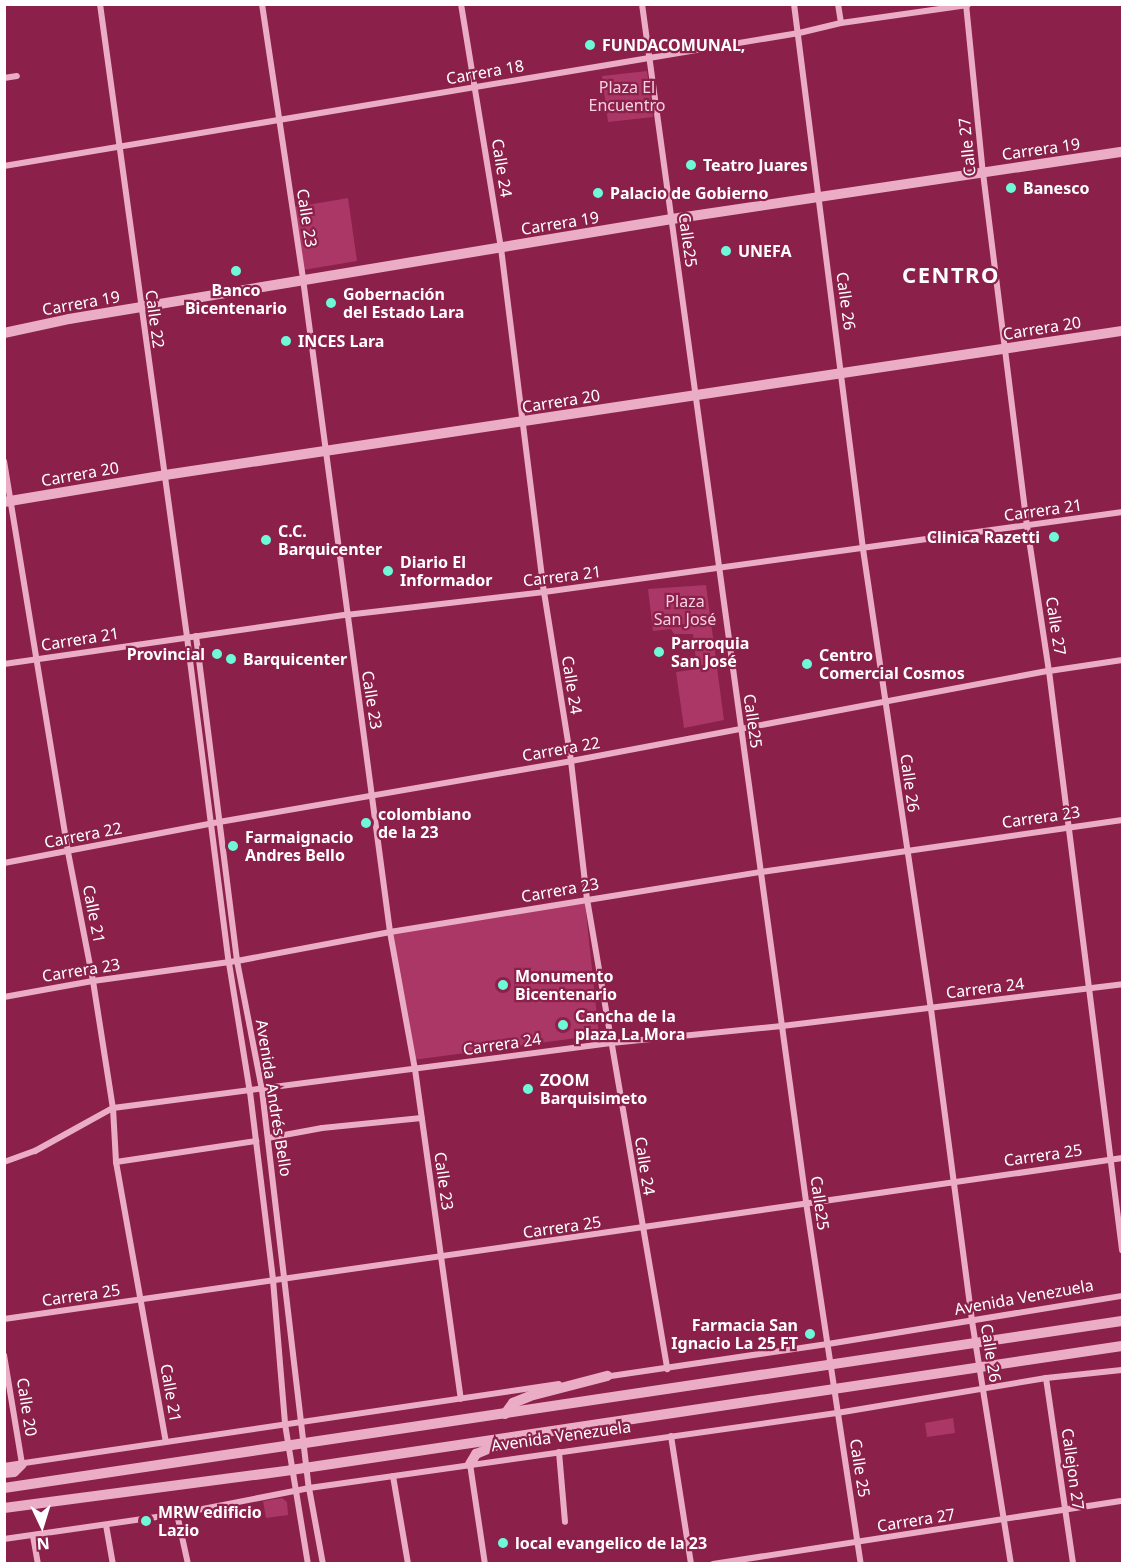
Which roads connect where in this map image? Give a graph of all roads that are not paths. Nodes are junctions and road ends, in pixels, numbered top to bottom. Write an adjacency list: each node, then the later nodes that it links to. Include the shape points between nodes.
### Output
1 (100, 4): 15 (street, Calle 22)
2 (262, 4): 14 (street, Calle 23)
3 (461, 4): 13 (street, Calle 24)
4 (642, 4): 10 (street, Calle25)
5 (794, 4): 9 (street, Calle 26)
6 (838, 4): 8 (street)
7 (967, 5): 8 (street, Carrera 18); 18 (street, Calle 27)
8 (840, 23): 9 (street, Carrera 18)
9 (799, 33): 10 (street, Carrera 18); 19 (street, Calle 26)
10 (649, 58): 13 (street, Carrera 18); 20 (street, Calle25)
11 (17, 76): 12 (street)
12 (4, 78)
13 (475, 88): 14 (street, Carrera 18); 21 (street, Calle 24)
14 (279, 121): 15 (street, Carrera 18); 22 (street, Calle 23)
15 (118, 148): 17 (street, Carrera 18); 23 (street, Calle 22)
16 (1122, 152): 18 (street, Carrera 19)
17 (4, 166)
18 (983, 173): 19 (street, Carrera 19); 26 (street, Calle 27)
19 (817, 198): 20 (street, Carrera 19); 27 (street, Calle 26)
20 (672, 219): 21 (street, Carrera 19); 28 (street, Calle25)
21 (501, 248): 22 (street, Carrera 19); 29 (street, Calle 24)
22 (303, 279): 23 (street, Carrera 19); 30 (street, Calle 23)
23 (140, 308): 25 (street, Carrera 19); 32 (street, Calle 22)
24 (1122, 331): 26 (street, Carrera 20)
25 (4, 333)
26 (1006, 348): 27 (street, Carrera 20); 35 (street, Calle 27)
27 (842, 373): 28 (street, Carrera 20); 36 (street, Calle 26)
28 (696, 396): 29 (street, Carrera 20); 37 (street, Calle25)
29 (523, 423): 30 (street, Carrera 20); 38 (street, Calle 24)
30 (326, 450): 32 (street, Carrera 20); 39 (street, Calle 23)
31 (4, 461): 33 (street, Calle 21)
32 (165, 475): 33 (street, Carrera 20); 41 (street, Calle 22)
33 (8, 501): 42 (street, Calle 21)
34 (1122, 512): 35 (street, Carrera 21)
35 (1027, 526): 36 (street, Carrera 21); 45 (street, Calle 27)
36 (863, 549): 37 (street, Carrera 21); 46 (street, Calle 26)
37 (717, 569): 38 (street, Carrera 21); 47 (street, Calle25)
38 (544, 592): 39 (street, Carrera 21); 48 (street, Calle 24)
39 (346, 615): 40 (street, Carrera 21); 49 (street, Calle 23)
40 (196, 636): 41 (street, Carrera 21); 51 (street, Avenida Andrés Bello)
41 (187, 637): 42 (street, Carrera 21); 52 (street, Avenida Andrés Bello)
42 (36, 660): 44 (street, Carrera 21); 54 (street, Calle 21)
43 (1122, 660): 45 (street, Carrera 22)
44 (4, 664)
45 (1049, 671): 46 (street, Carrera 22); 53 (street, Calle 27)
46 (885, 701): 47 (street, Carrera 22); 55 (street, Calle 26)
47 (741, 729): 48 (street, Carrera 22); 57 (street, Calle25)
48 (571, 761): 49 (street, Carrera 22); 58 (street, Calle 24)
49 (373, 795): 51 (street, Carrera 22); 59 (street, Calle 23)
50 (1122, 820): 53 (street, Carrera 23)
51 (219, 822): 52 (street, Carrera 22); 60 (street, Avenida Andrés Bello)
52 (209, 824): 54 (street, Carrera 22); 61 (street, Avenida Andrés Bello)
53 (1068, 826): 55 (street, Carrera 23); 64 (street, Calle 27)
54 (68, 852): 56 (street, Carrera 22); 62 (street, Calle 21)
55 (906, 852): 57 (street, Carrera 23); 66 (street, Calle 26)
56 (4, 863)
57 (761, 872): 58 (street, Carrera 23); 67 (street, Calle25)
58 (587, 899): 59 (street, Carrera 23); 68 (street, Calle 24)
59 (390, 932): 60 (street, Carrera 23); 69 (street, Calle 23)
60 (237, 961): 61 (street, Carrera 23); 70 (street, Avenida Andrés Bello)
61 (229, 963): 62 (street, Carrera 23); 71 (street, Avenida Andrés Bello)
62 (93, 981): 65 (street, Carrera 23); 72 (street, Calle 21)
63 (1122, 984): 64 (street, Carrera 24)
64 (1088, 988): 66 (street, Carrera 24); 77 (street, Calle 27)
65 (4, 997)
66 (931, 1009): 67 (street, Carrera 24); 80 (street, Calle 26)
67 (782, 1026): 68 (street, Carrera 24); 81 (street, Calle25)
68 (611, 1042): 69 (street, Carrera 24); 82 (street, Calle 24)
69 (415, 1069): 70 (street, Carrera 24); 73 (street, Calle 23)
70 (261, 1090): 71 (street, Carrera 24); 74 (street, Avenida Andrés Bello)
71 (250, 1092): 72 (street, Carrera 24); 75 (street, Avenida Andrés Bello)
72 (113, 1108): 78 (street, Calle 21); 79 (street, Carrera 24, via 35,1151)
73 (422, 1118): 74 (street); 84 (street, Calle 23)
74 (267, 1138): 85 (street, Avenida Andrés Bello)
75 (256, 1141): 78 (street); 86 (street, Avenida Andrés Bello)
76 (1122, 1158): 77 (street, Carrera 25)
77 (1110, 1160): 80 (street, Carrera 25); 83 (street, Calle 27)
78 (116, 1161): 88 (street, Calle 21)
79 (4, 1162)
80 (953, 1181): 81 (street, Carrera 25); 90 (street, Calle 26)
81 (806, 1202): 82 (street, Carrera 25); 93 (street, Calle25)
82 (642, 1229): 84 (street, Carrera 25); 98 (street, Calle 24)
83 (1122, 1250)
84 (441, 1257): 85 (street, Carrera 25); 104 (street, Calle 23)
85 (285, 1278): 86 (street, Carrera 25); 107 (street, Avenida Andrés Bello)
86 (273, 1280): 88 (street, Carrera 25); 108 (street, Avenida Andrés Bello)
87 (1122, 1296): 90 (street, Avenida Venezuela)
88 (141, 1300): 89 (street, Carrera 25); 111 (street, Calle 21)
89 (4, 1319)
90 (972, 1321): 92 (street, Calle 26); 93 (street, Avenida Venezuela)
91 (1122, 1321): 92 (street, Avenida Venezuela)
92 (976, 1343): 96 (street, Avenida Venezuela); 97 (street, Calle 26)
93 (828, 1344): 96 (street, Calle25); 98 (street, Avenida Venezuela)
94 (1122, 1346): 97 (street, Avenida Venezuela)
95 (4, 1355): 115 (street, Calle 20)
96 (831, 1365): 103 (street, Calle 25); 106 (street, Avenida Venezuela)
97 (980, 1368): 102 (street, Calle 26); 103 (street, Avenida Venezuela)
98 (667, 1369): 100 (street, Avenida Venezuela)
99 (1122, 1370): 101 (street, Avenida Venezuela)
100 (607, 1376): 104 (street, Avenida Venezuela); 106 (street, via 530,1396 513,1403)
101 (1046, 1378): 102 (street, Avenida Venezuela); 127 (street, Callejon 27)
102 (982, 1388): 105 (street, Avenida Venezuela); 129 (street, Calle 26)
103 (835, 1389): 105 (street, Calle 25); 109 (street, Avenida Venezuela)
104 (461, 1399): 107 (street, Avenida Venezuela)
105 (837, 1413): 110 (street, Avenida Venezuela); 134 (street, Calle 25)
106 (506, 1414): 112 (street, Avenida Venezuela)
107 (302, 1422): 108 (street, Avenida Venezuela); 112 (street, Avenida Andrés Bello)
108 (285, 1424): 111 (street, Avenida Venezuela); 113 (street, Avenida Andrés Bello)
109 (603, 1424): 116 (street, via 505,1443 476,1454); 118 (street, Avenida Venezuela)
110 (671, 1436): 114 (street, Avenida Venezuela); 142 (street)
111 (166, 1442): 115 (street, Avenida Venezuela)
112 (305, 1444): 113 (street, Avenida Venezuela); 118 (street, Avenida Andrés Bello)
113 (289, 1447): 119 (street, Avenida Andrés Bello); 122 (street, Avenida Venezuela)
114 (559, 1452): 116 (street, Avenida Venezuela); 130 (street)
115 (22, 1464): 117 (street, Avenida Venezuela); 120 (street, via 17,1470)
116 (470, 1464): 121 (street, Avenida Venezuela); 141 (street)
117 (4, 1466)
118 (308, 1468): 119 (street, Avenida Venezuela); 123 (street, Avenida Andrés Bello)
119 (291, 1470): 124 (street, Avenida Andrés Bello); 126 (street, Avenida Venezuela)
120 (4, 1473)
121 (393, 1476): 123 (street, Avenida Venezuela); 140 (street)
122 (4, 1488)
123 (309, 1488): 124 (street, Avenida Venezuela); 139 (street, Avenida Andrés Bello)
124 (294, 1490): 128 (street, Avenida Venezuela); 138 (street, Avenida Andrés Bello)
125 (1122, 1501): 127 (street, Carrera 27)
126 (4, 1508)
127 (1066, 1510): 129 (street, Carrera 27); 146 (street, Callejon 27)
128 (177, 1514): 131 (street, Avenida Venezuela); 137 (street)
129 (1005, 1519): 134 (street, Carrera 27); 145 (street, Calle 26)
130 (565, 1522)
131 (106, 1525): 132 (street, Avenida Venezuela); 136 (street)
132 (33, 1536): 133 (street, Avenida Venezuela); 135 (street)
133 (4, 1539)
134 (859, 1544): 143 (street, Carrera 27); 144 (street, Calle 25)
135 (38, 1563)
136 (113, 1563)
137 (188, 1563)
138 (308, 1563)
139 (323, 1563)
140 (408, 1563)
141 (485, 1563)
142 (691, 1563)
143 (713, 1563)
144 (861, 1563)
145 (1011, 1563)
146 (1073, 1563)

